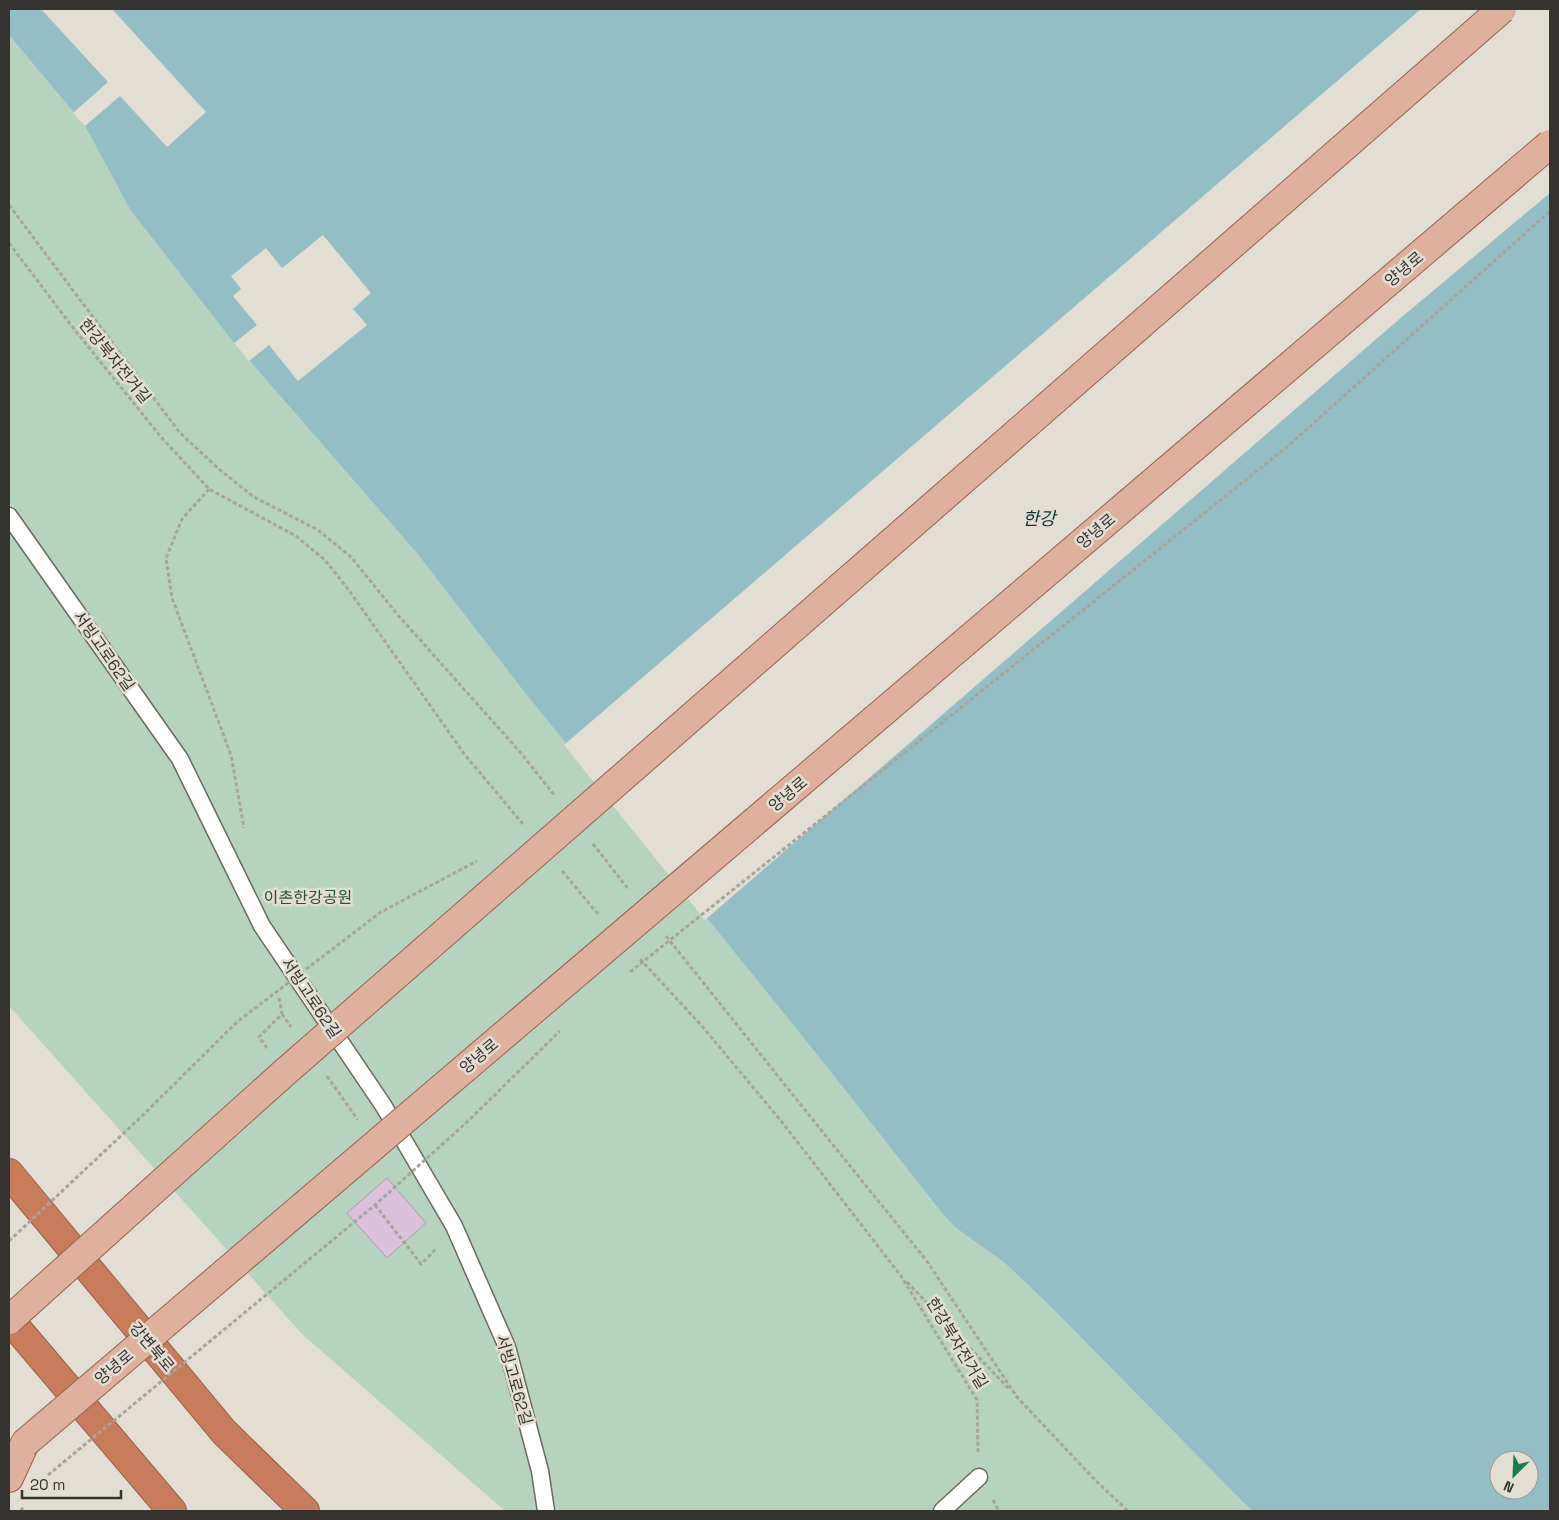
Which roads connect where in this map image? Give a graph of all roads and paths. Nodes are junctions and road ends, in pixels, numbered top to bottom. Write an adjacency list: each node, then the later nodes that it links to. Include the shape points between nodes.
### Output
1 (1502, 9): 18 (main road, bridge)
2 (1550, 144): 25 (main road, 양녕로, bridge)
3 (9, 205): 7 (path, via 180,433 254,497 318,530 351,557 557,797)
4 (1550, 211): 15 (path, bridge, via 1287,447)
5 (9, 243): 10 (path, 한강북자전거길, via 161,437 209,489 182,519 166,558 172,598 231,755)
6 (9, 516): 21 (lane, 서빙고로62길, via 180,759 262,926 383,1105)
7 (551, 802)
8 (528, 820): 9 (path)
9 (521, 826)
10 (245, 831)
11 (587, 837): 13 (path)
12 (484, 855): 22 (path, bridge, via 381,912 237,1022)
13 (630, 891)
14 (661, 929): 24 (path, via 926,1260)
15 (626, 974)
16 (276, 988): 18 (path, via 282,1014 258,1037)
17 (566, 1026): 20 (path, bridge)
18 (284, 1073): 23 (main road, bridge)
19 (9, 1173): 30 (highway, 강변북로, via 224,1432)
20 (375, 1205): 21 (path, via 421,1264); 26 (path, bridge)
21 (454, 1226): 31 (lane, 서빙고로62길, via 507,1347 540,1471)
22 (9, 1241)
23 (9, 1319): 29 (highway)
24 (1016, 1397): 27 (path, 한강북자전거길, via 902,1276 977,1400); 34 (path)
25 (17, 1450): 28 (main road)
26 (48, 1476)
27 (979, 1476): 32 (lane); 33 (path, 한강북자전거길)
28 (9, 1478)
29 (172, 1511)
30 (305, 1511)
31 (546, 1511)
32 (942, 1511)
33 (1000, 1511)
34 (1128, 1511)

